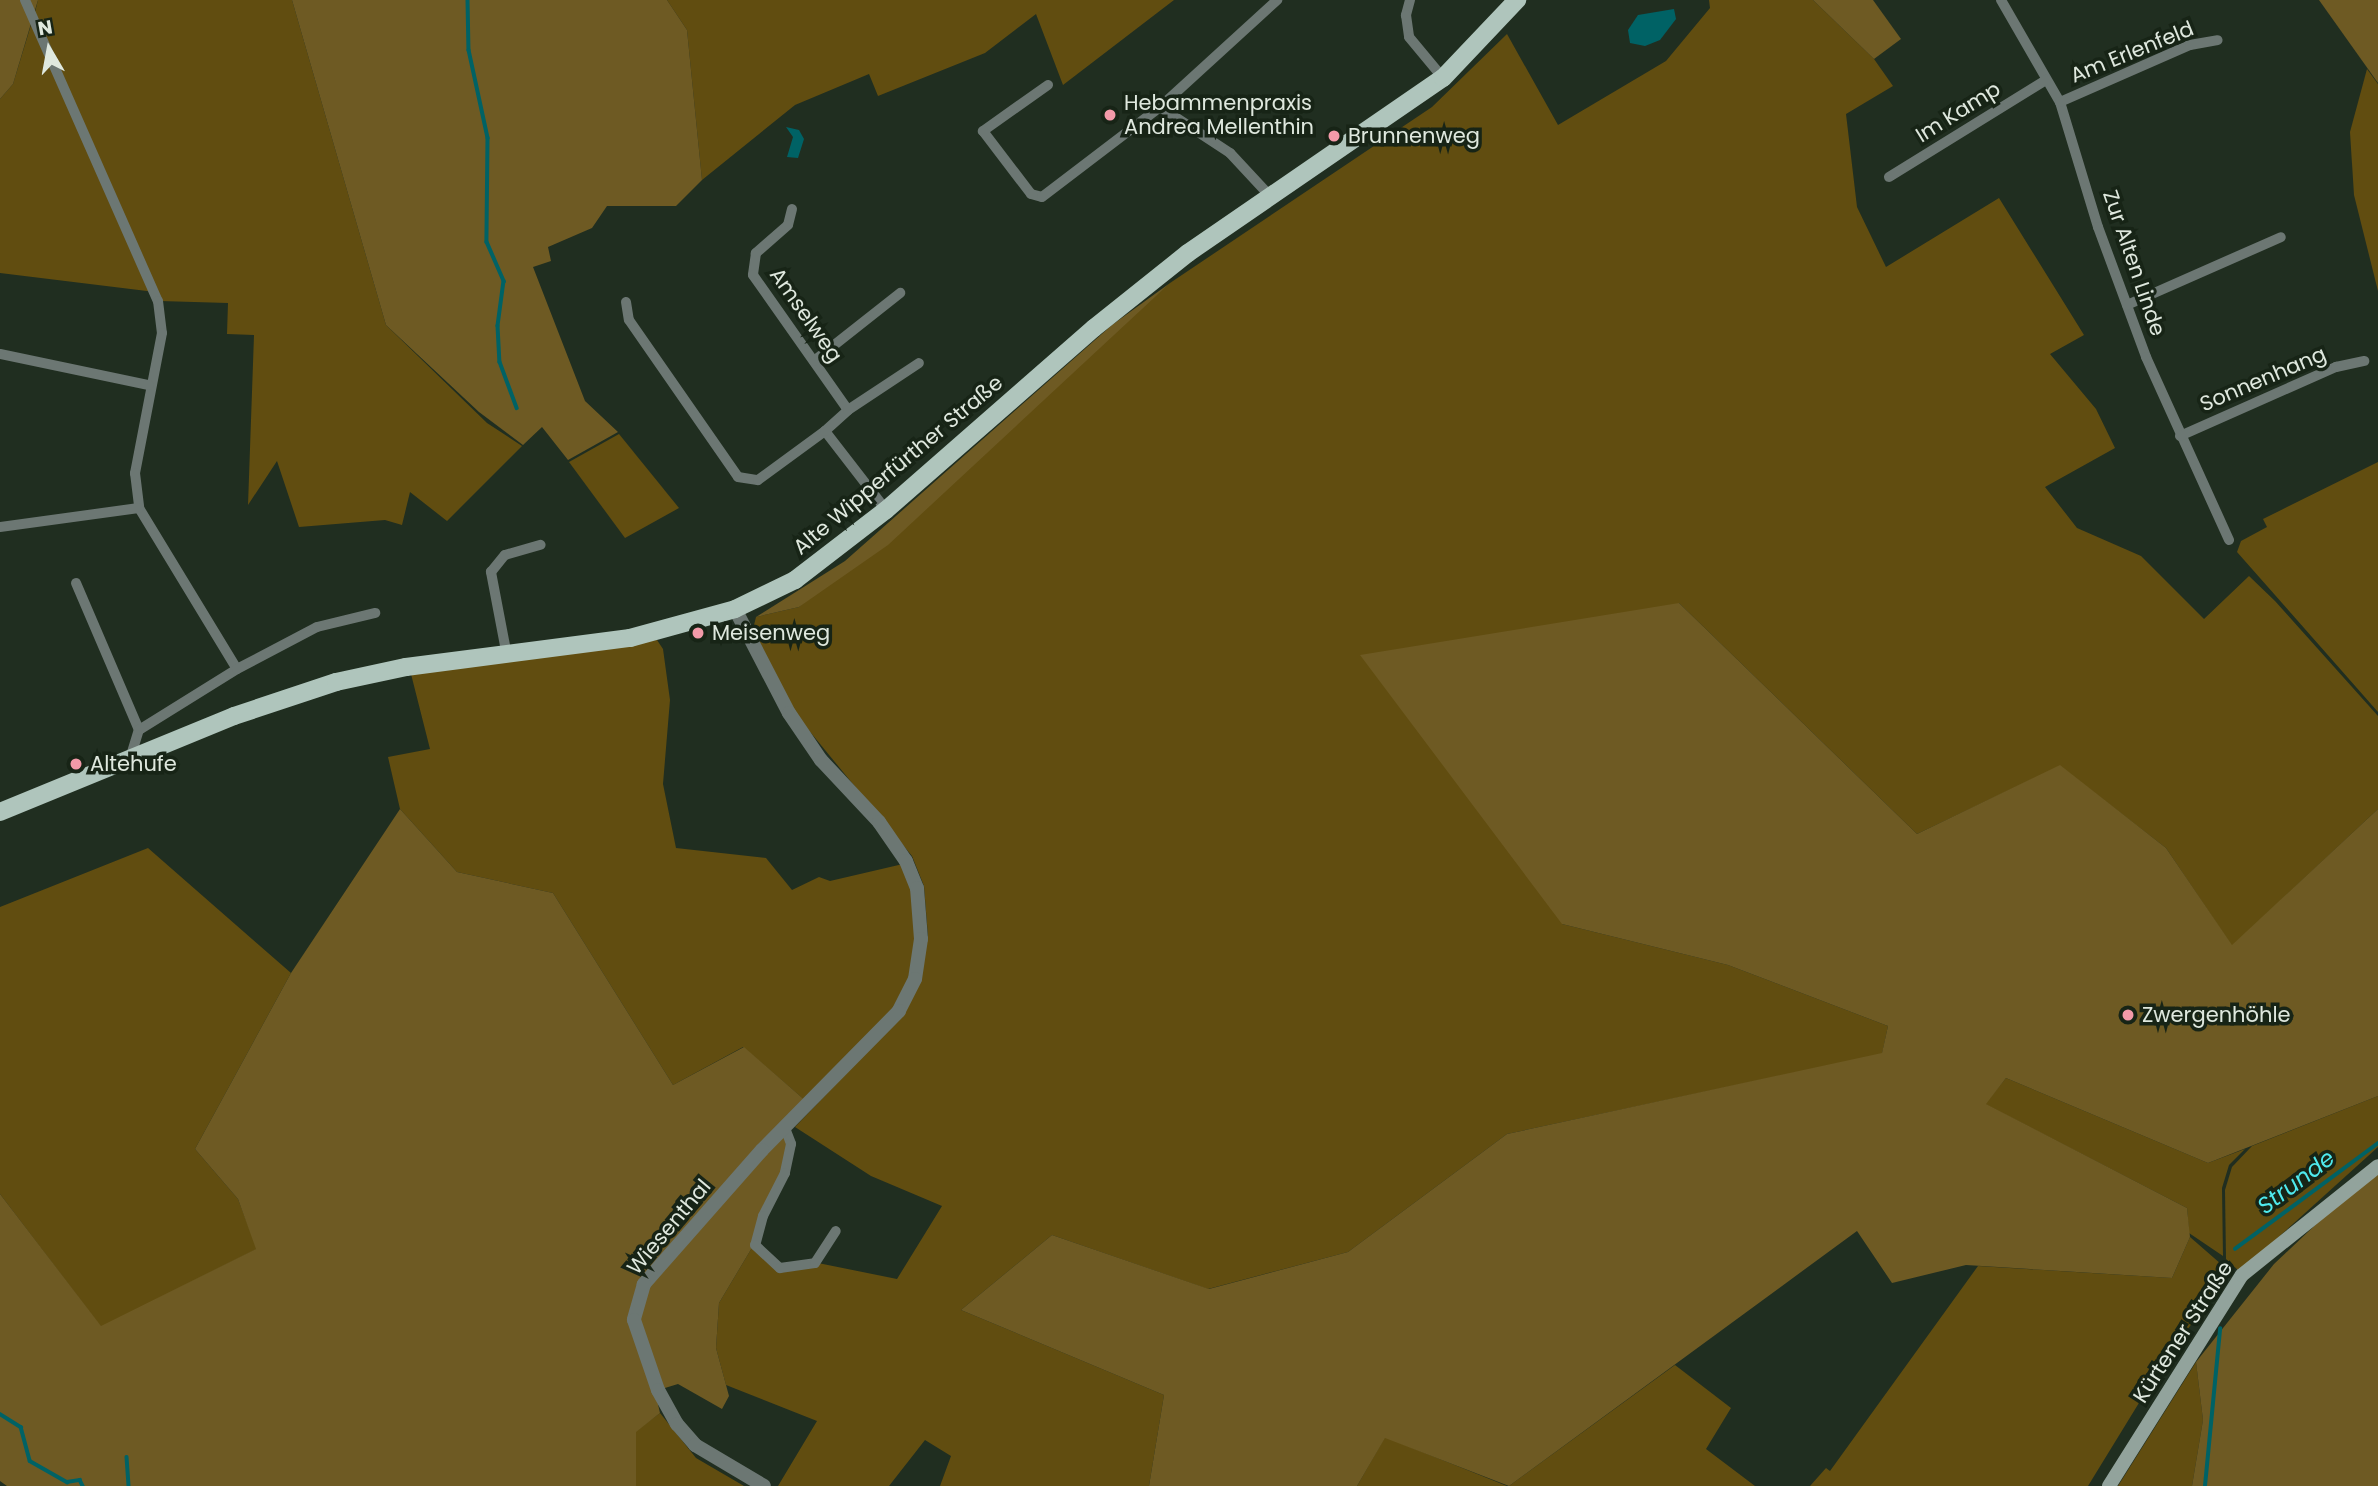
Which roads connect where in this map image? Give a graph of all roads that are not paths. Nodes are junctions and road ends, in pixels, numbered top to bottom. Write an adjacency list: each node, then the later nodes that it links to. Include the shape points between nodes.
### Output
1 (25, 0): 23 (street, via 158,300 162,333)
2 (1277, 0): 11 (street)
3 (1410, 0): 7 (street, via 1406,15 1409,37)
4 (1517, 0): 7 (main road, Alte Wipperfürther Straße)
5 (2001, 0): 8 (street, Zur Alten Linde)
6 (2218, 40): 10 (street, Am Erlenfeld, via 2190,46)
7 (1443, 78): 13 (main road, Alte Wipperfürther Straße)
8 (2046, 80): 10 (street, Zur Alten Linde); 12 (street, Im Kamp)
9 (1048, 85): 11 (street, via 982,131 1031,194 1042,197)
10 (2060, 102): 18 (street, Zur Alten Linde)
11 (1160, 107): 13 (street, via 1230,153)
12 (1889, 177)
13 (1269, 195): 28 (main road, Alte Wipperfürther Straße, via 1094,328)
14 (792, 209): 20 (street, Amselweg, via 788,225 755,253 753,275)
15 (2281, 237): 18 (street)
16 (900, 293): 20 (street)
17 (626, 302): 25 (street, via 629,320 738,477 758,480)
18 (2127, 305): 26 (street, Zur Alten Linde)
19 (0, 354): 23 (street)
20 (814, 361): 24 (street, Amselweg)
21 (2364, 361): 26 (street, Sonnenhang, via 2336,367)
22 (919, 363): 24 (street)
23 (149, 385): 27 (street, via 135,473)
24 (848, 410): 25 (street)
25 (825, 431): 28 (street)
26 (2180, 436): 30 (street, Zur Alten Linde)
27 (139, 508): 29 (street); 36 (street)
28 (886, 510): 33 (main road, Alte Wipperfürther Straße, via 795,580)
29 (0, 527)
30 (2229, 540)
31 (541, 545): 35 (street, via 505,555 491,572)
32 (76, 583): 37 (street)
33 (735, 608): 35 (main road, Alte Wipperfürther Straße, via 630,638); 40 (street, Wiesenthal, via 789,713 821,760 898,849 917,888 921,939 915,979 899,1011)
34 (375, 613): 36 (street, via 317,627)
35 (507, 656): 38 (main road, Alte Wipperfürther Straße, via 406,667 336,682 234,716)
36 (237, 669): 37 (street)
37 (139, 730): 38 (street)
38 (129, 762): 39 (main road, Alte Wipperfürther Straße)
39 (0, 812)
40 (785, 1128): 42 (street, via 791,1144 785,1173 762,1216 755,1245 780,1268 815,1264); 43 (street, Wiesenthal, via 644,1284 634,1320 658,1390 677,1424 695,1445)
41 (2378, 1166): 44 (main road, Kürtener Straße, via 2242,1275)
42 (836, 1231)
43 (764, 1486)
44 (2109, 1486)

